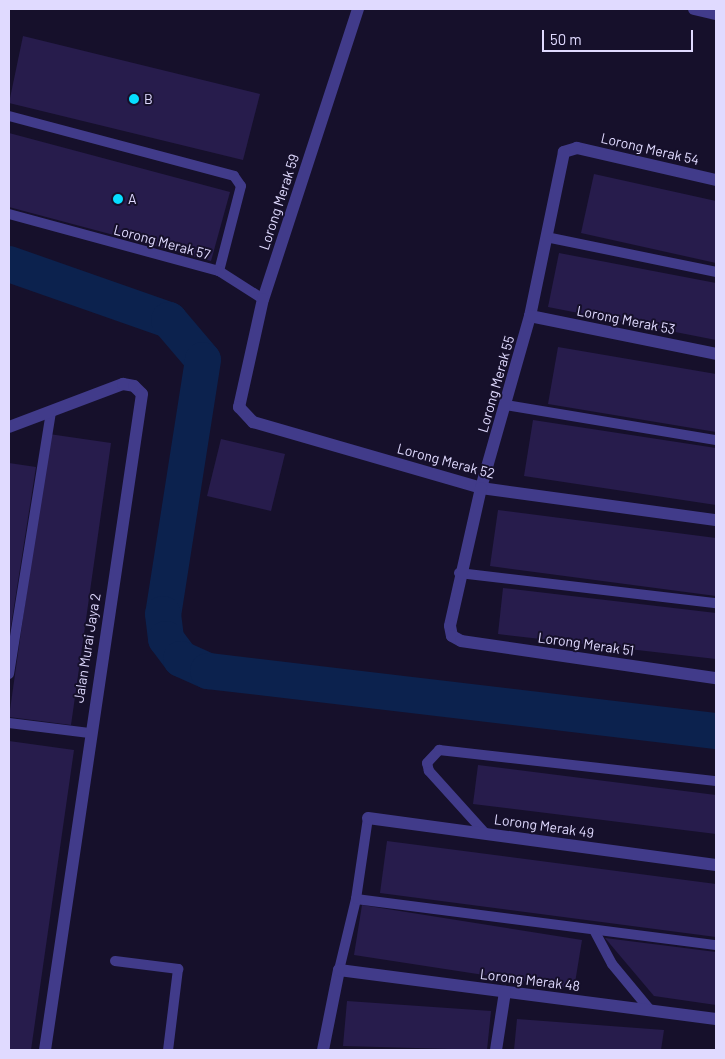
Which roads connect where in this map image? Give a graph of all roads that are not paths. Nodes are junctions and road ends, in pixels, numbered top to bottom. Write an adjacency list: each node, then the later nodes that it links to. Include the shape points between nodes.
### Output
1 (358, 9): 11 (street, Lorong Merak 59)
2 (698, 9): 3 (street)
3 (716, 14)
4 (9, 116): 9 (lane, Lorong Merak 57, via 234,176 240,181)
5 (577, 148): 6 (street, Lorong Merak 54); 8 (street, Lorong Merak 55, via 564,152)
6 (716, 180)
7 (9, 214): 9 (lane, Lorong Merak 57)
8 (546, 237): 10 (lane); 12 (street, Lorong Merak 55)
9 (219, 272): 11 (lane)
10 (716, 272)
11 (263, 299): 15 (street, Lorong Merak 59)
12 (530, 316): 13 (street, Lorong Merak 53); 14 (street, Lorong Merak 55)
13 (716, 354)
14 (506, 405): 18 (lane); 19 (street, Lorong Merak 55)
15 (239, 407): 19 (street, Lorong Merak 52, via 253,422)
16 (51, 412): 17 (street, Jalan Murai Jaya 2); 24 (lane); 27 (street, Jalan Murai Jaya 2, via 123,384 134,386 142,394)
17 (9, 427)
18 (716, 440)
19 (480, 488): 20 (street, Lorong Merak 52); 21 (street, Lorong Merak 55)
20 (716, 520)
21 (459, 573): 22 (lane); 23 (street, Lorong Merak 55, via 450,626)
22 (716, 603)
23 (452, 636): 25 (street, Lorong Merak 51, via 461,641)
24 (9, 674)
25 (716, 678)
26 (9, 722): 27 (lane)
27 (89, 733): 40 (street, Jalan Murai Jaya 2)
28 (716, 781): 30 (lane, via 439,750 427,763 429,770)
29 (368, 818): 30 (street, Lorong Merak 49); 32 (lane)
30 (485, 833): 31 (street, Lorong Merak 49)
31 (716, 865)
32 (356, 899): 33 (lane); 36 (lane)
33 (594, 930): 34 (lane); 38 (lane, via 612,964)
34 (716, 945)
35 (115, 962): 41 (lane, via 178,969)
36 (339, 970): 37 (street, Lorong Merak 48); 42 (street)
37 (505, 992): 38 (street, Lorong Merak 48); 43 (street)
38 (651, 1011): 39 (street, Lorong Merak 48)
39 (716, 1019)
40 (45, 1050)
41 (168, 1050)
42 (323, 1050)
43 (496, 1050)

